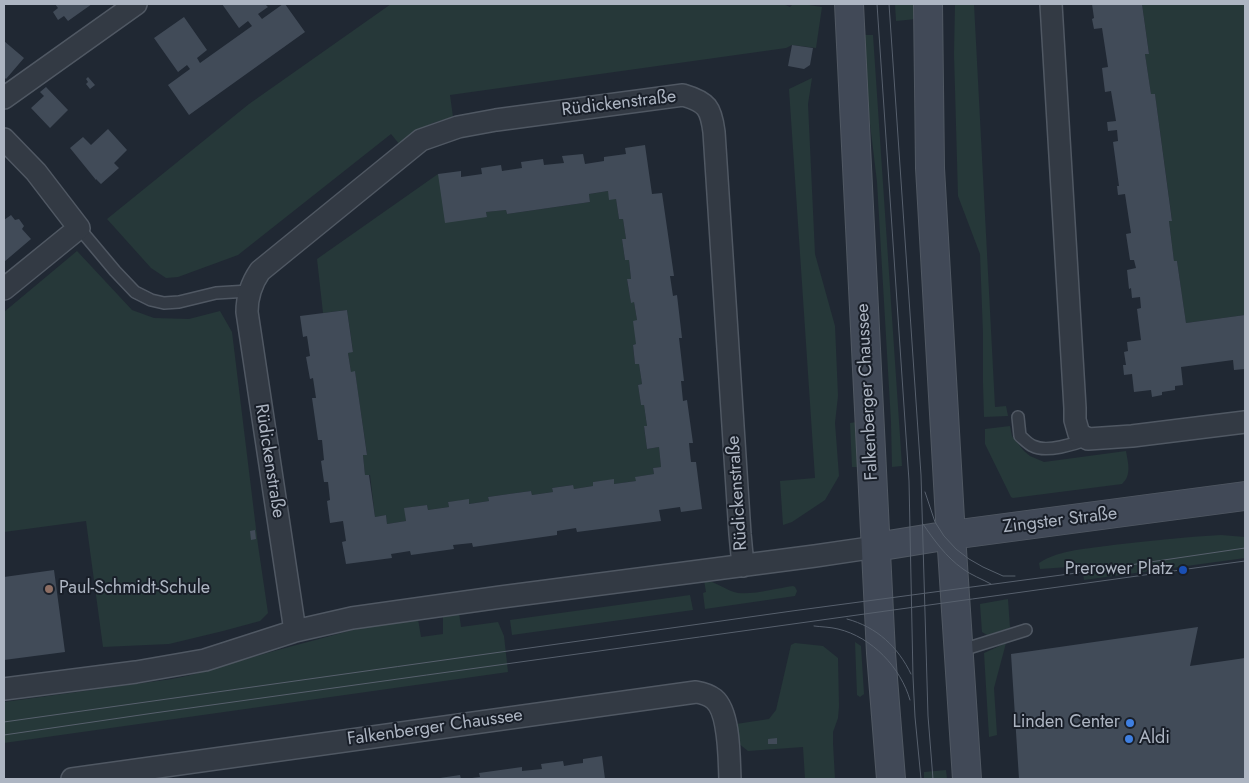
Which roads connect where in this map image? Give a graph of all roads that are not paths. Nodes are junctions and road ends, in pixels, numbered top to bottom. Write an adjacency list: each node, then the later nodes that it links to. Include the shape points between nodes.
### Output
1 (136, 4): 5 (street)
2 (849, 4): 15 (main road, Falkenberger Chaussee)
3 (928, 4): 14 (main road, via 930,168)
4 (1051, 4): 12 (street, via 1075,420 1079,434)
5 (4, 98)
6 (4, 139): 7 (street, via 36,172)
7 (83, 233): 8 (street); 9 (lane, via 135,292 151,300 179,302 216,293)
8 (4, 289)
9 (249, 291): 16 (street, Rüdickenstraße, via 260,272 421,140 458,127 496,120 683,95 700,101 713,120); 18 (street, Rüdickenstraße, via 247,312)
10 (1018, 417): 12 (lane, via 1020,436 1034,447 1066,446)
11 (1245, 422): 12 (street)
12 (1088, 440)
13 (1245, 496): 14 (main road, Zingster Straße)
14 (952, 535): 15 (main road, Zingster Straße); 19 (main road)
15 (876, 547): 16 (street, Rüdickenstraße); 23 (main road, Falkenberger Chaussee)
16 (743, 566): 18 (street, Rüdickenstraße, via 352,618)
17 (1026, 630): 19 (lane)
18 (295, 631): 20 (street, Rüdickenstraße, via 205,660)
19 (959, 651): 24 (main road)
20 (4, 689)
21 (72, 779): 22 (street, Falkenberger Chaussee, via 696,692 714,699 722,709 726,720)
22 (730, 779)
23 (891, 779)
24 (967, 779)

